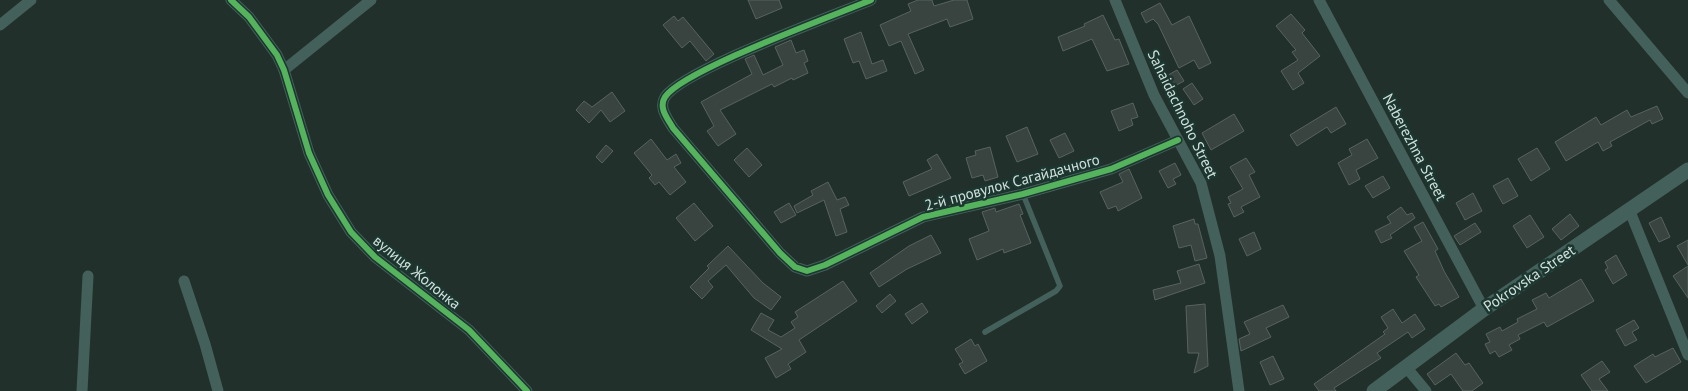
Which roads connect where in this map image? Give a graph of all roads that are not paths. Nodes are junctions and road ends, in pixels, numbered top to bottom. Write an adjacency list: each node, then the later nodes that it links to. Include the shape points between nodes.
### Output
1 (32, 0): 8 (street)
2 (231, 0): 9 (street, вулиця Жолонка, via 249,17)
3 (371, 0): 9 (street)
4 (870, 0): 13 (street, 2-й провулок Сагайдачного, via 697,73 665,97 663,111 673,128 780,253 795,267 807,270 825,265 923,217)
5 (1115, 0): 11 (street, Sahaidachnoho Street, via 1154,95)
6 (1319, 0): 17 (street, Naberezhna Street)
7 (1609, 0): 10 (street)
8 (0, 25)
9 (284, 70): 23 (street, вулиця Жолонка, via 309,153 328,195 352,232 375,257 469,330)
10 (1688, 93)
11 (1178, 140): 13 (street, 2-й провулок Сагайдачного, via 1111,169); 24 (street, Sahaidachnoho Street, via 1201,183 1220,256)
12 (1688, 170): 14 (street, Pokrovska Street)
13 (1023, 194): 18 (lane, via 1060,286 1056,292)
14 (1629, 209): 17 (street, Pokrovska Street); 19 (street)
15 (88, 276): 21 (street)
16 (184, 281): 22 (street)
17 (1484, 309): 20 (street, Pokrovska Street)
18 (984, 332)
19 (1688, 355)
20 (1406, 367): 25 (street, Pokrovska Street); 26 (street)
21 (82, 391)
22 (218, 391)
23 (527, 391)
24 (1239, 391)
25 (1374, 391)
26 (1426, 391)

